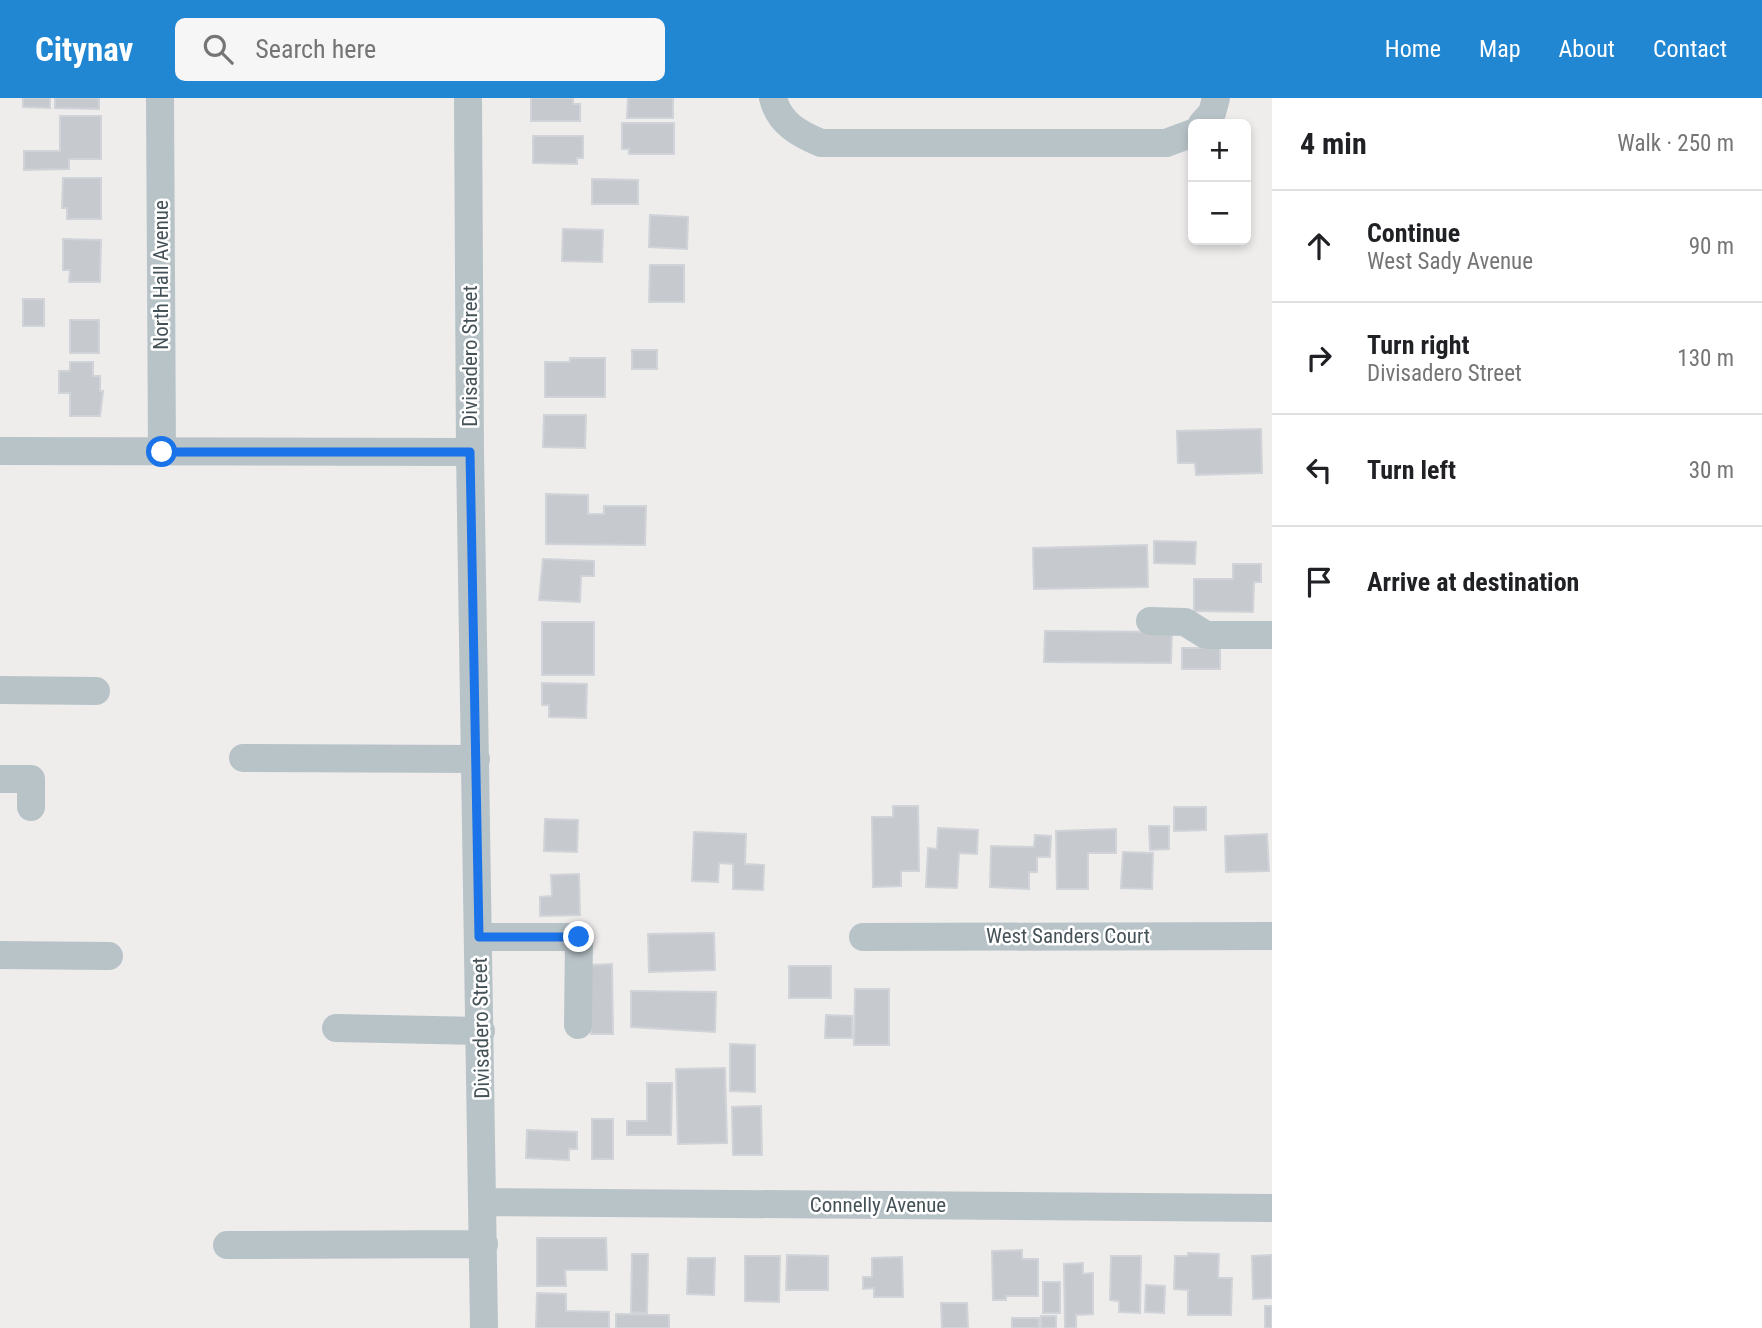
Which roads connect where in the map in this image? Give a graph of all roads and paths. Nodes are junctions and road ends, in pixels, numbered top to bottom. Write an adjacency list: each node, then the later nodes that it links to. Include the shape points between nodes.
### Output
1 (160, 98): 8 (street, North Hall Avenue)
2 (468, 98): 9 (street, Divisadero Street)
3 (774, 98): 6 (street, via 776,109 796,133 821,143 1166,143)
4 (1216, 98): 5 (street)
5 (1207, 119)
6 (1188, 135)
7 (0, 451): 8 (street)
8 (162, 452): 9 (street)
9 (470, 452): 15 (street, Divisadero Street)
10 (1150, 621): 11 (street, via 1185,622 1206,635)
11 (1272, 635)
12 (0, 690): 13 (street)
13 (96, 691)
14 (243, 758): 15 (street)
15 (476, 759): 19 (street, Divisadero Street)
16 (0, 779): 17 (street, via 31,779)
17 (31, 807)
18 (1272, 936): 20 (street, West Sanders Court)
19 (479, 937): 23 (street, via 579,937); 25 (street, Divisadero Street)
20 (863, 937)
21 (0, 955): 22 (street)
22 (109, 956)
23 (578, 1025)
24 (336, 1028): 25 (street)
25 (481, 1031): 26 (street, Divisadero Street)
26 (484, 1202): 27 (street, Connelly Avenue); 28 (street, Divisadero Street)
27 (1272, 1208)
28 (484, 1244): 29 (street); 30 (street, Divisadero Street)
29 (227, 1245)
30 (484, 1328)

